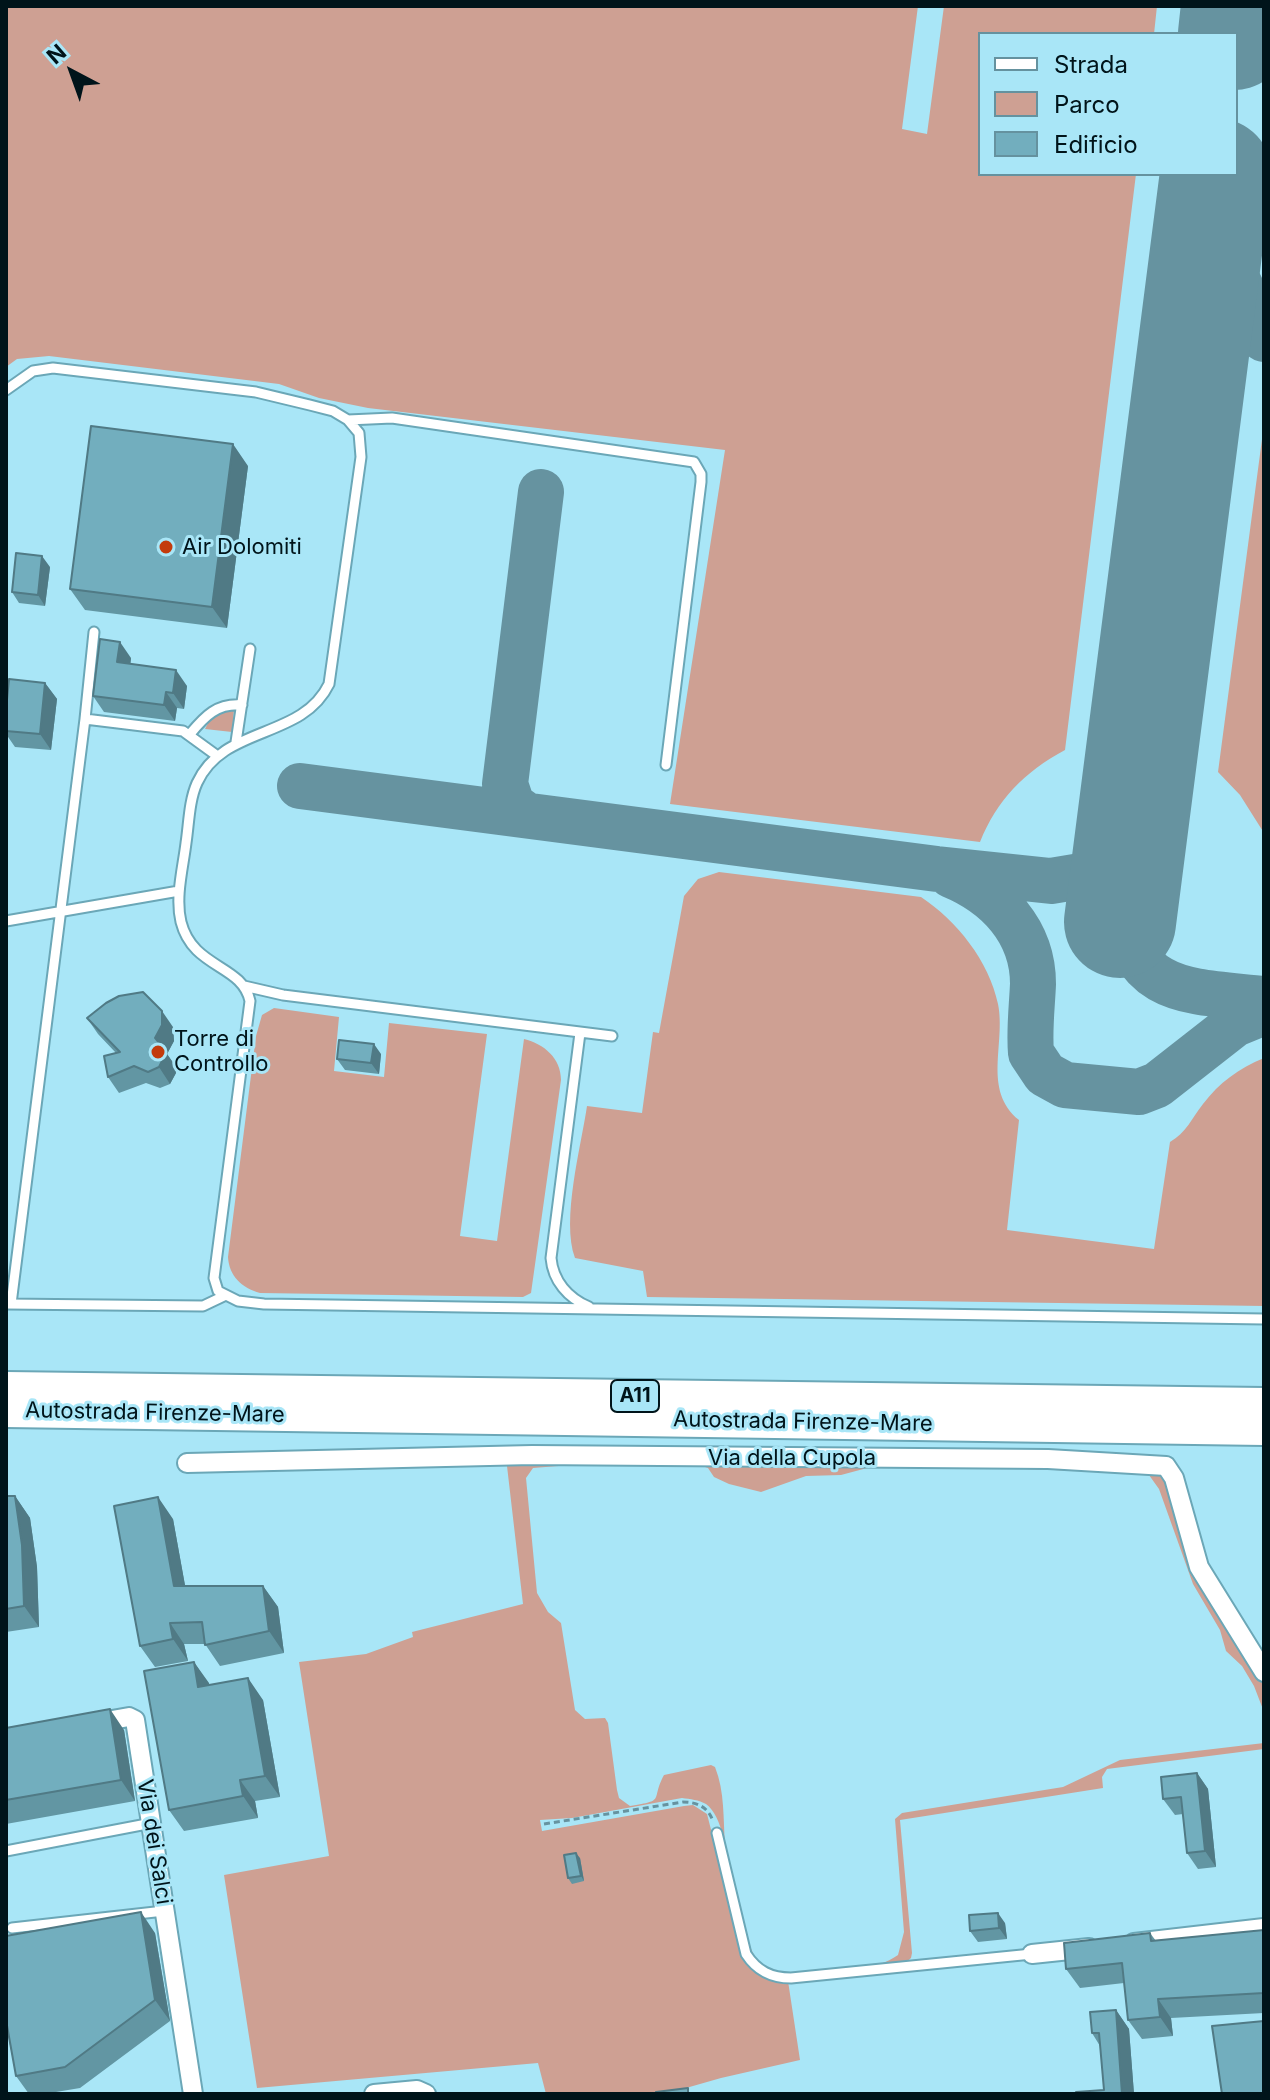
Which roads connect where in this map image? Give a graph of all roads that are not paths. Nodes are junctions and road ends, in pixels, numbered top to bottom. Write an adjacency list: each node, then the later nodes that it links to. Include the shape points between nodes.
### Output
1 (6, 390): 2 (lane, via 33,371 69,369 256,392 333,411)
2 (348, 420): 8 (lane, via 359,433 361,457 332,677 308,712); 10 (lane, via 392,418 694,462 701,482)
3 (94, 632): 6 (lane)
4 (250, 649): 5 (lane)
5 (242, 705): 7 (lane, via 219,707); 8 (lane)
6 (85, 719): 7 (lane); 12 (lane)
7 (190, 734): 9 (lane)
8 (236, 742): 9 (lane)
9 (216, 755): 11 (lane, via 192,797)
10 (666, 765)
11 (179, 891): 12 (lane); 14 (lane, via 181,922 191,945)
12 (61, 912): 13 (lane); 18 (lane)
13 (6, 921)
14 (244, 986): 15 (lane); 17 (lane, via 250,1008 214,1278)
15 (580, 1033): 16 (lane); 19 (lane, via 551,1258 566,1292)
16 (612, 1036)
17 (224, 1296): 18 (lane, via 203,1306); 19 (lane, via 264,1304)
18 (9, 1304)
19 (595, 1309): 20 (lane)
20 (1264, 1319)
21 (6, 1388): 22 (highway, Autostrada Firenze-Mare / A11)
22 (1264, 1404)
23 (6, 1411): 24 (highway, Autostrada Firenze-Mare / A11)
24 (1264, 1429)
25 (187, 1463): 26 (street, Via della Cupola, via 532,1455 1158,1464 1174,1478 1199,1567)
26 (1264, 1672)
27 (83, 1725): 28 (street, Via dei Salci, via 135,1720)
28 (152, 1823): 30 (lane); 31 (street, Via dei Salci)
29 (717, 1833): 34 (lane, via 746,1954 763,1973 791,1978)
30 (6, 1851)
31 (164, 1911): 32 (lane); 35 (street, Via dei Salci)
32 (12, 1928)
33 (1264, 1928): 34 (street)
34 (1032, 1954)
35 (193, 2094)
36 (374, 2094): 37 (street)
37 (426, 2094)

